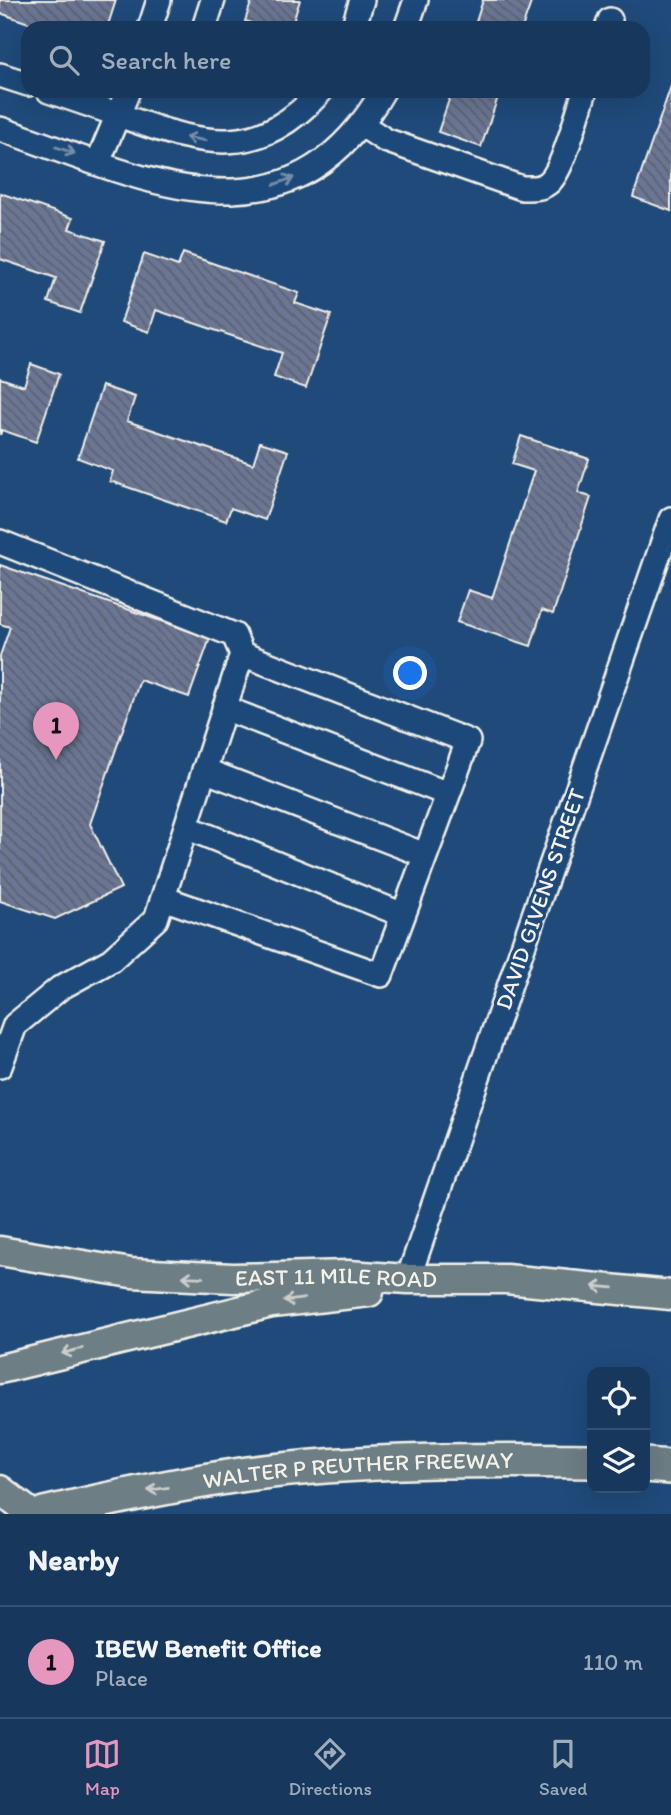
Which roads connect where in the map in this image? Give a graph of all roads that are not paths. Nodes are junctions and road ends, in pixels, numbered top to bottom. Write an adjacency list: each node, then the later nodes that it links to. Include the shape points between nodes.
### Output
1 (159, 0): 4 (street)
2 (213, 0): 5 (street)
3 (362, 0): 6 (street)
4 (152, 21)
5 (206, 21)
6 (355, 21)
7 (0, 75): 8 (street)
8 (21, 82)
9 (69, 98): 14 (street)
10 (125, 98): 14 (street)
11 (314, 98): 14 (street, one-way to 14, via 291,120 240,142 194,140)
12 (379, 98): 15 (street)
13 (583, 98): 15 (street, via 558,170 551,182 538,189 522,188 384,140)
14 (117, 114): 17 (street)
15 (362, 125): 17 (street, one-way to 15, via 175,187 227,193 250,190 313,168)
16 (0, 129): 17 (street, one-way to 17)
17 (98, 162)
18 (671, 519): 30 (street, DAVID GIVENS STREET)
19 (0, 542): 20 (street, via 234,635)
20 (242, 654): 21 (street); 23 (street, via 468,741)
21 (224, 708): 22 (street); 23 (street)
22 (204, 770): 24 (street); 25 (street)
23 (448, 794): 25 (street)
24 (186, 827): 26 (street); 27 (street)
25 (425, 855): 27 (street)
26 (163, 898): 27 (street, via 381,975); 28 (street, via 156,919 111,960 60,988 15,1025)
27 (403, 915)
28 (0, 1066)
29 (0, 1251): 30 (main road, EAST 11 MILE ROAD, one-way to 29, via 144,1274)
30 (408, 1279): 31 (main road, EAST 11 MILE ROAD, one-way to 30, via 506,1279); 32 (main road, one-way to 32, via 374,1291 272,1303)
31 (671, 1296)
32 (0, 1369)
33 (587, 1461): 38 (highway, WALTER P REUTHER FREEWAY, one-way to 38, via 447,1460 248,1474 126,1494)
34 (650, 1465): 35 (highway)
35 (671, 1467)
36 (0, 1490): 37 (main road)
37 (31, 1514)
38 (44, 1514)

